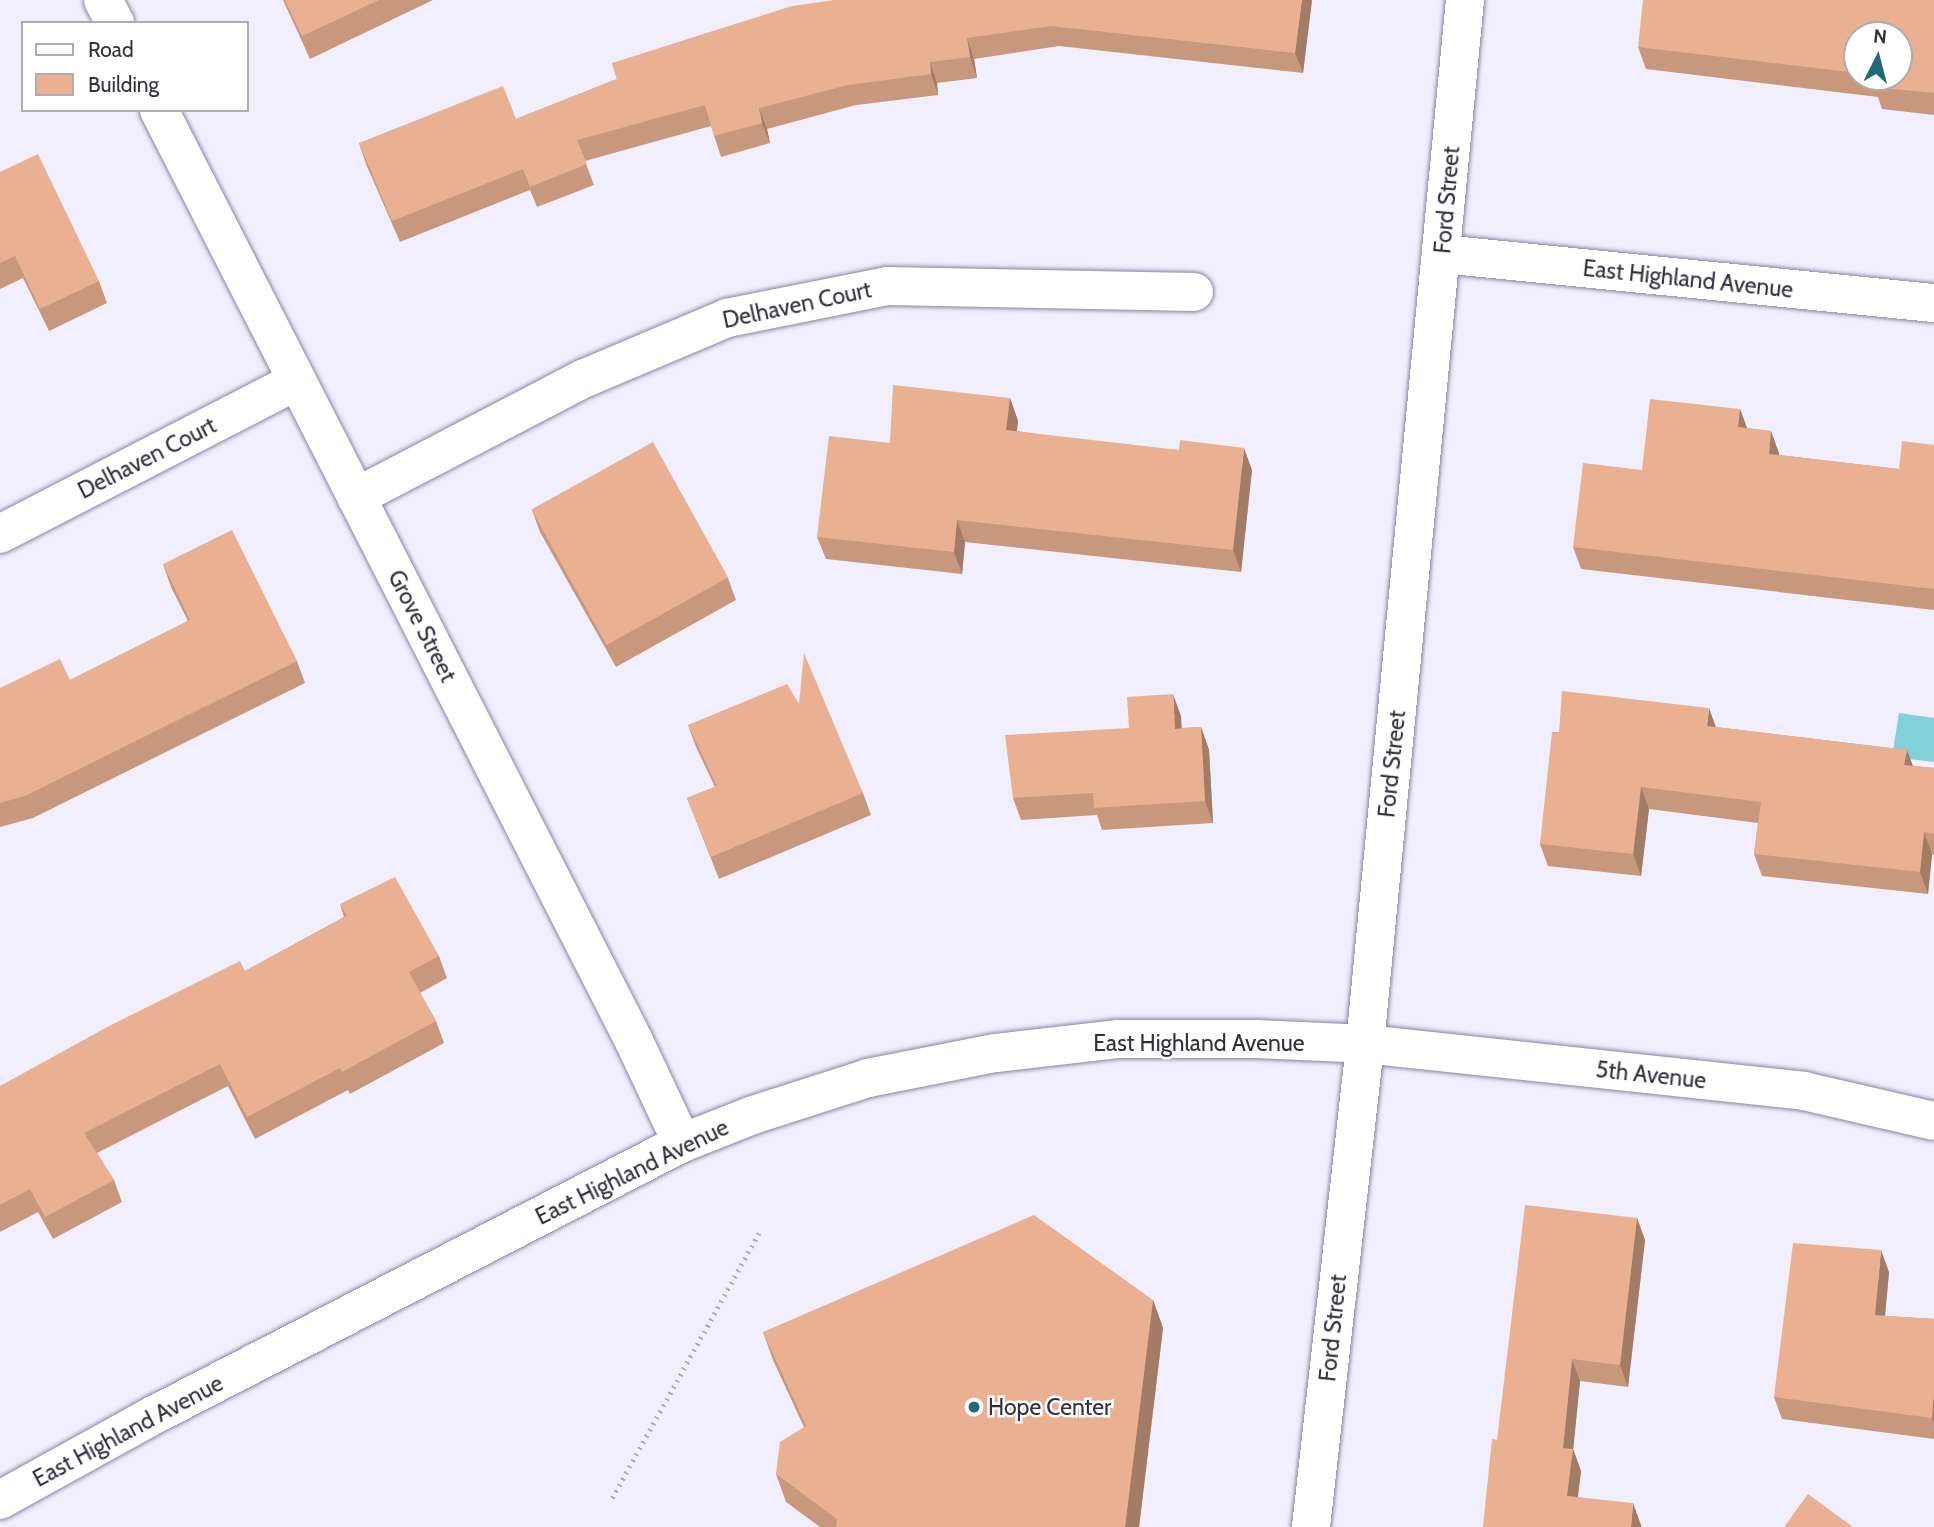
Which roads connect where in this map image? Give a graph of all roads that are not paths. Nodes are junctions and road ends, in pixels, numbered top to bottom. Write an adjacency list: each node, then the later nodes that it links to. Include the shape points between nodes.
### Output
1 (103, 0): 3 (main road)
2 (1465, 0): 5 (main road, Ford Street)
3 (114, 21)
4 (160, 112): 8 (main road, Grove Street)
5 (1442, 254): 7 (main road, East Highland Avenue); 11 (main road, Ford Street)
6 (1194, 292): 9 (main road, Delhaven Court, via 887,286 727,318 585,378)
7 (1934, 303)
8 (295, 382): 9 (main road, Grove Street); 10 (main road, Delhaven Court)
9 (356, 497): 13 (main road, Grove Street)
10 (0, 534)
11 (1365, 1044): 12 (main road, 5th Avenue, via 1804,1091); 13 (main road, East Highland Avenue, via 1119,1039 996,1053 868,1078); 15 (main road, Ford Street)
12 (1934, 1121)
13 (682, 1143): 14 (main road, East Highland Avenue, via 152,1416)
14 (0, 1500)
15 (1311, 1527)

